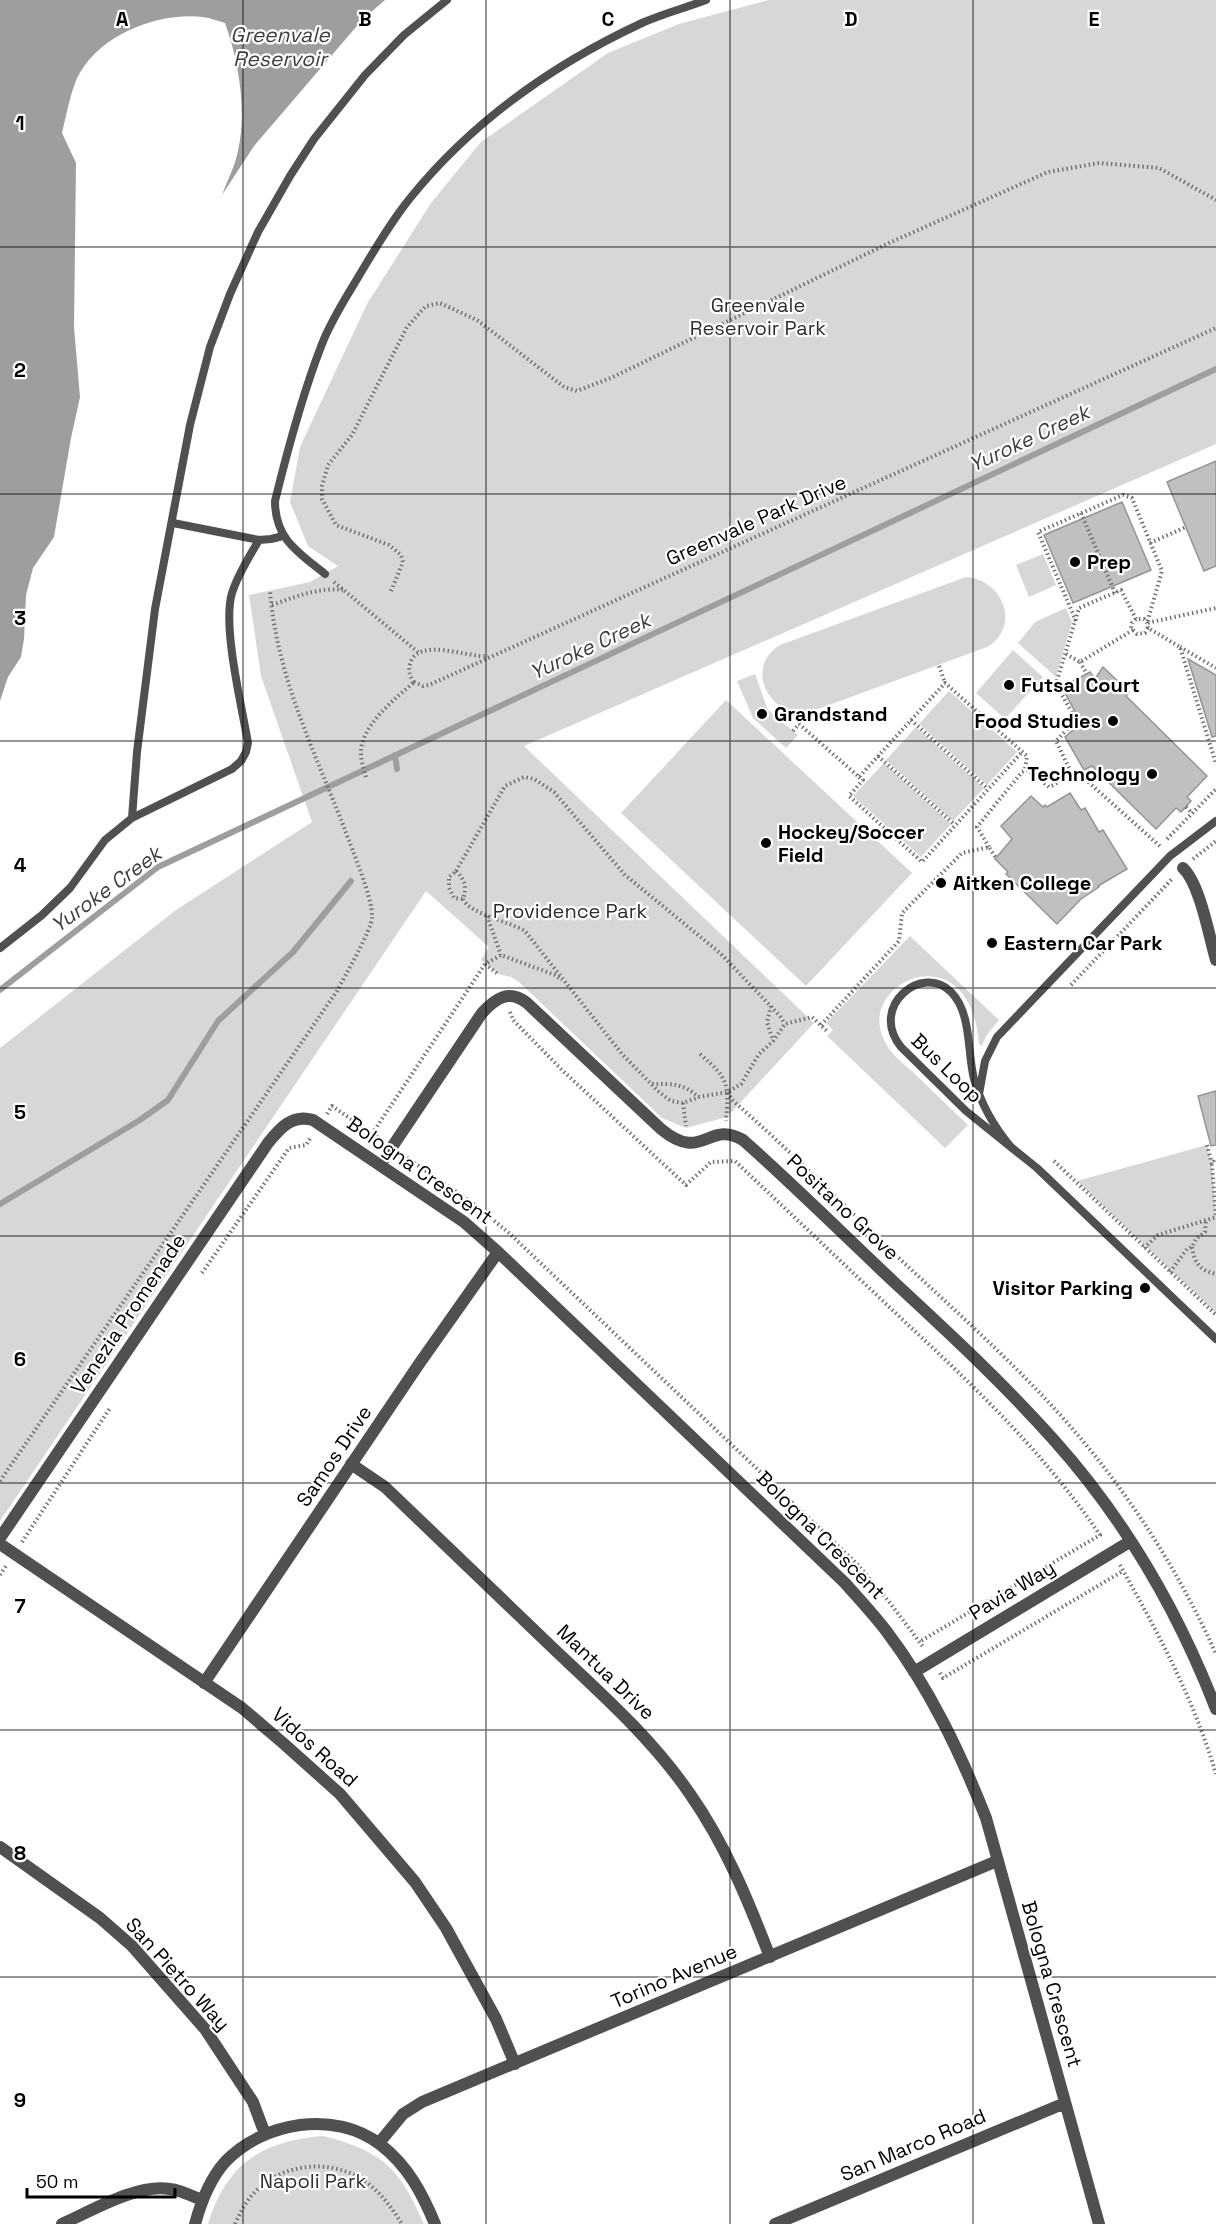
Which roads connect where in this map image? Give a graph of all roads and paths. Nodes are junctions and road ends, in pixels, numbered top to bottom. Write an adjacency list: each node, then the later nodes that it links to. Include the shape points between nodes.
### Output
1 (447, 0): 6 (lane, via 404,35 365,75 314,139 258,232 210,347 190,425)
2 (706, 0): 8 (lane, via 643,22 537,82 473,132 410,198 345,300 323,343 274,501)
3 (1216, 200): 14 (path, via 1159,168 1099,163 1048,172 577,391 564,387 477,320 440,303 426,306 407,327 352,435 328,465 322,486 322,500 336,525 389,545 401,555 403,562)
4 (1216, 328): 25 (path, Greenvale Park Drive)
5 (1082, 513): 10 (path, via 1123,495 1132,498); 15 (path); 19 (path, via 1038,531)
6 (172, 523): 9 (lane); 45 (lane, via 154,621)
7 (1186, 527): 10 (path)
8 (283, 536): 9 (lane); 11 (lane)
9 (259, 540): 45 (lane, via 231,595 229,627 248,743 246,752 232,769)
10 (1150, 543): 20 (path, via 1162,571)
11 (325, 574): 13 (path)
12 (270, 590): 16 (path)
13 (343, 590): 16 (path, via 315,591); 23 (path)
14 (391, 591)
15 (1115, 593): 18 (path, via 1121,590); 19 (path, via 1079,608)
16 (272, 605): 106 (path, via 290,691 363,881 372,918 337,992)
17 (1216, 608): 20 (path)
18 (1136, 618): 20 (path); 21 (path)
19 (1076, 621): 24 (path)
20 (1148, 626): 21 (path, via 1145,633); 22 (path)
21 (1132, 630): 26 (path)
22 (1180, 647): 28 (path); 36 (path)
23 (419, 653): 25 (path, via 434,649 478,657); 30 (path, via 410,666)
24 (1066, 654): 26 (path); 38 (path, via 1056,684 1076,720 1056,741)
25 (493, 655): 30 (path, Greenvale Park Drive, via 429,685)
26 (1080, 662): 29 (path)
27 (939, 666): 31 (path)
28 (1216, 668)
29 (1087, 674)
30 (414, 682): 39 (path, via 366,734 362,745)
31 (945, 683): 32 (path); 34 (path)
32 (911, 720): 35 (path); 41 (path)
33 (793, 731): 40 (path, via 800,724)
34 (1022, 752): 37 (path, via 1027,756); 41 (path)
35 (878, 756): 40 (path); 47 (path)
36 (1216, 764)
37 (1025, 770): 38 (path, via 1049,787); 49 (path, via 977,827)
38 (1071, 772): 50 (path, via 1077,772)
39 (366, 777)
40 (860, 777): 47 (path, via 863,780 849,796 922,862)
41 (988, 789): 47 (path)
42 (1216, 789): 44 (path)
43 (1186, 807): 44 (path)
44 (1192, 813): 50 (path)
45 (132, 818): 57 (lane, via 105,840 70,888)
46 (1216, 820): 73 (lane, via 1170,856 997,1037 985,1061)
47 (955, 825)
48 (1216, 841): 53 (path)
49 (989, 847): 52 (path); 67 (path, via 962,853 902,913 899,941)
50 (1160, 847): 51 (path)
51 (1165, 851)
52 (996, 858)
53 (1184, 868): 59 (street, via 1196,888); 63 (path)
54 (456, 871): 55 (path, via 465,886); 55 (path, via 449,877 449,888 454,898); 64 (path, via 506,786 524,777 534,779 554,792 625,875 720,953)
55 (463, 899): 56 (path)
56 (487, 916): 58 (path); 62 (path, via 525,931)
57 (0, 948)
58 (501, 955): 60 (path); 62 (path)
59 (1216, 960)
60 (485, 964): 61 (path); 81 (path)
61 (498, 974)
62 (565, 982): 71 (path, via 622,1054)
63 (1071, 985)
64 (771, 1006): 66 (path); 69 (path, via 767,1022)
65 (510, 1012): 89 (path, via 513,1020 563,1071)
66 (785, 1024): 67 (path, via 812,1017); 69 (path)
67 (820, 1025): 68 (path)
68 (828, 1032)
69 (773, 1041): 72 (path, via 759,1054 741,1084)
70 (700, 1054): 72 (path, via 723,1079)
71 (652, 1084): 74 (path, via 676,1083); 75 (path, via 671,1101)
72 (728, 1092): 74 (path); 76 (path); 80 (path)
73 (979, 1096): 85 (lane, Bus Loop); 85 (lane, Bus Loop, via 957,999 936,984 907,989 891,1014 896,1040 966,1111)
74 (699, 1097): 75 (path)
75 (683, 1103): 79 (path)
76 (738, 1105)
77 (327, 1114): 81 (path, via 332,1106)
78 (294, 1119): 92 (street, Bologna Crescent, via 313,1120); 107 (street, Venezia Promenade, via 268,1143)
79 (686, 1128)
80 (726, 1133): 92 (street, via 695,1144 675,1139 526,1003 511,995 498,999 482,1013); 108 (street, Positano Grove, via 743,1140 1000,1383 1054,1441)
81 (372, 1134): 83 (path)
82 (311, 1137): 100 (path, via 306,1145 289,1148)
83 (381, 1140)
84 (1206, 1145): 93 (path, via 1213,1162)
85 (1011, 1147): 103 (lane)
86 (661, 1153): 89 (path)
87 (402, 1154): 114 (path, via 517,1240 857,1564)
88 (728, 1156): 91 (path)
89 (657, 1158): 91 (path, via 686,1185 711,1162)
90 (1054, 1161): 97 (path)
91 (722, 1162): 114 (path, via 735,1161 976,1389 1021,1435 1100,1535)
92 (380, 1165): 98 (street, Bologna Crescent, via 464,1222)
93 (1214, 1181): 94 (path)
94 (1216, 1217): 95 (path)
95 (1206, 1220): 96 (path, via 1205,1232); 97 (path, via 1158,1235)
96 (1192, 1247): 99 (path); 101 (path, via 1193,1257 1202,1269)
97 (1144, 1248): 99 (path)
98 (498, 1252): 105 (street, Samos Drive); 116 (street, Bologna Crescent, via 845,1583 887,1632)
99 (1170, 1272): 102 (path)
100 (200, 1275)
101 (1216, 1275)
102 (1216, 1316)
103 (1216, 1339)
104 (114, 1401): 110 (path)
105 (351, 1464): 118 (street, Samos Drive); 123 (street, Mantua Drive, via 385,1487 652,1745 690,1793 718,1838)
106 (0, 1481)
107 (0, 1538)
108 (1131, 1541): 116 (street, Pavia Way); 119 (street, Positano Grove, via 1186,1640)
109 (0, 1544): 110 (street, Vidos Road)
110 (14, 1554): 113 (path); 118 (street, Vidos Road)
111 (1120, 1565): 112 (path)
112 (1123, 1571): 117 (path, via 943,1678); 120 (path, via 1178,1673)
113 (0, 1575)
114 (919, 1642): 115 (path)
115 (924, 1648)
116 (914, 1672): 122 (street, Bologna Crescent, via 969,1775)
117 (939, 1672)
118 (204, 1683): 124 (street, Vidos Road, via 242,1708 340,1794 415,1882 446,1928 496,2019)
119 (1216, 1708)
120 (1216, 1774)
121 (0, 1847): 126 (street, San Pietro Way, via 100,1918 132,1946 205,2029 253,2102)
122 (997, 1861): 123 (street, Torino Avenue); 125 (street, Bologna Crescent)
123 (770, 1957): 124 (street, Torino Avenue)
124 (515, 2064): 127 (street, Torino Avenue, via 413,2106 394,2122)
125 (1065, 2103): 134 (street, San Marco Road); 135 (street, Bologna Crescent)
126 (266, 2134): 127 (street, via 311,2124 350,2130); 128 (street, via 224,2163)
127 (379, 2143): 133 (street, via 415,2181)
128 (202, 2200): 129 (street, via 170,2188 150,2189); 130 (street)
129 (62, 2224)
130 (195, 2224)
131 (235, 2224): 132 (path, via 249,2199 268,2181 312,2166 343,2170 364,2180)
132 (402, 2224)
133 (435, 2224)
134 (776, 2224)
135 (1099, 2224)

